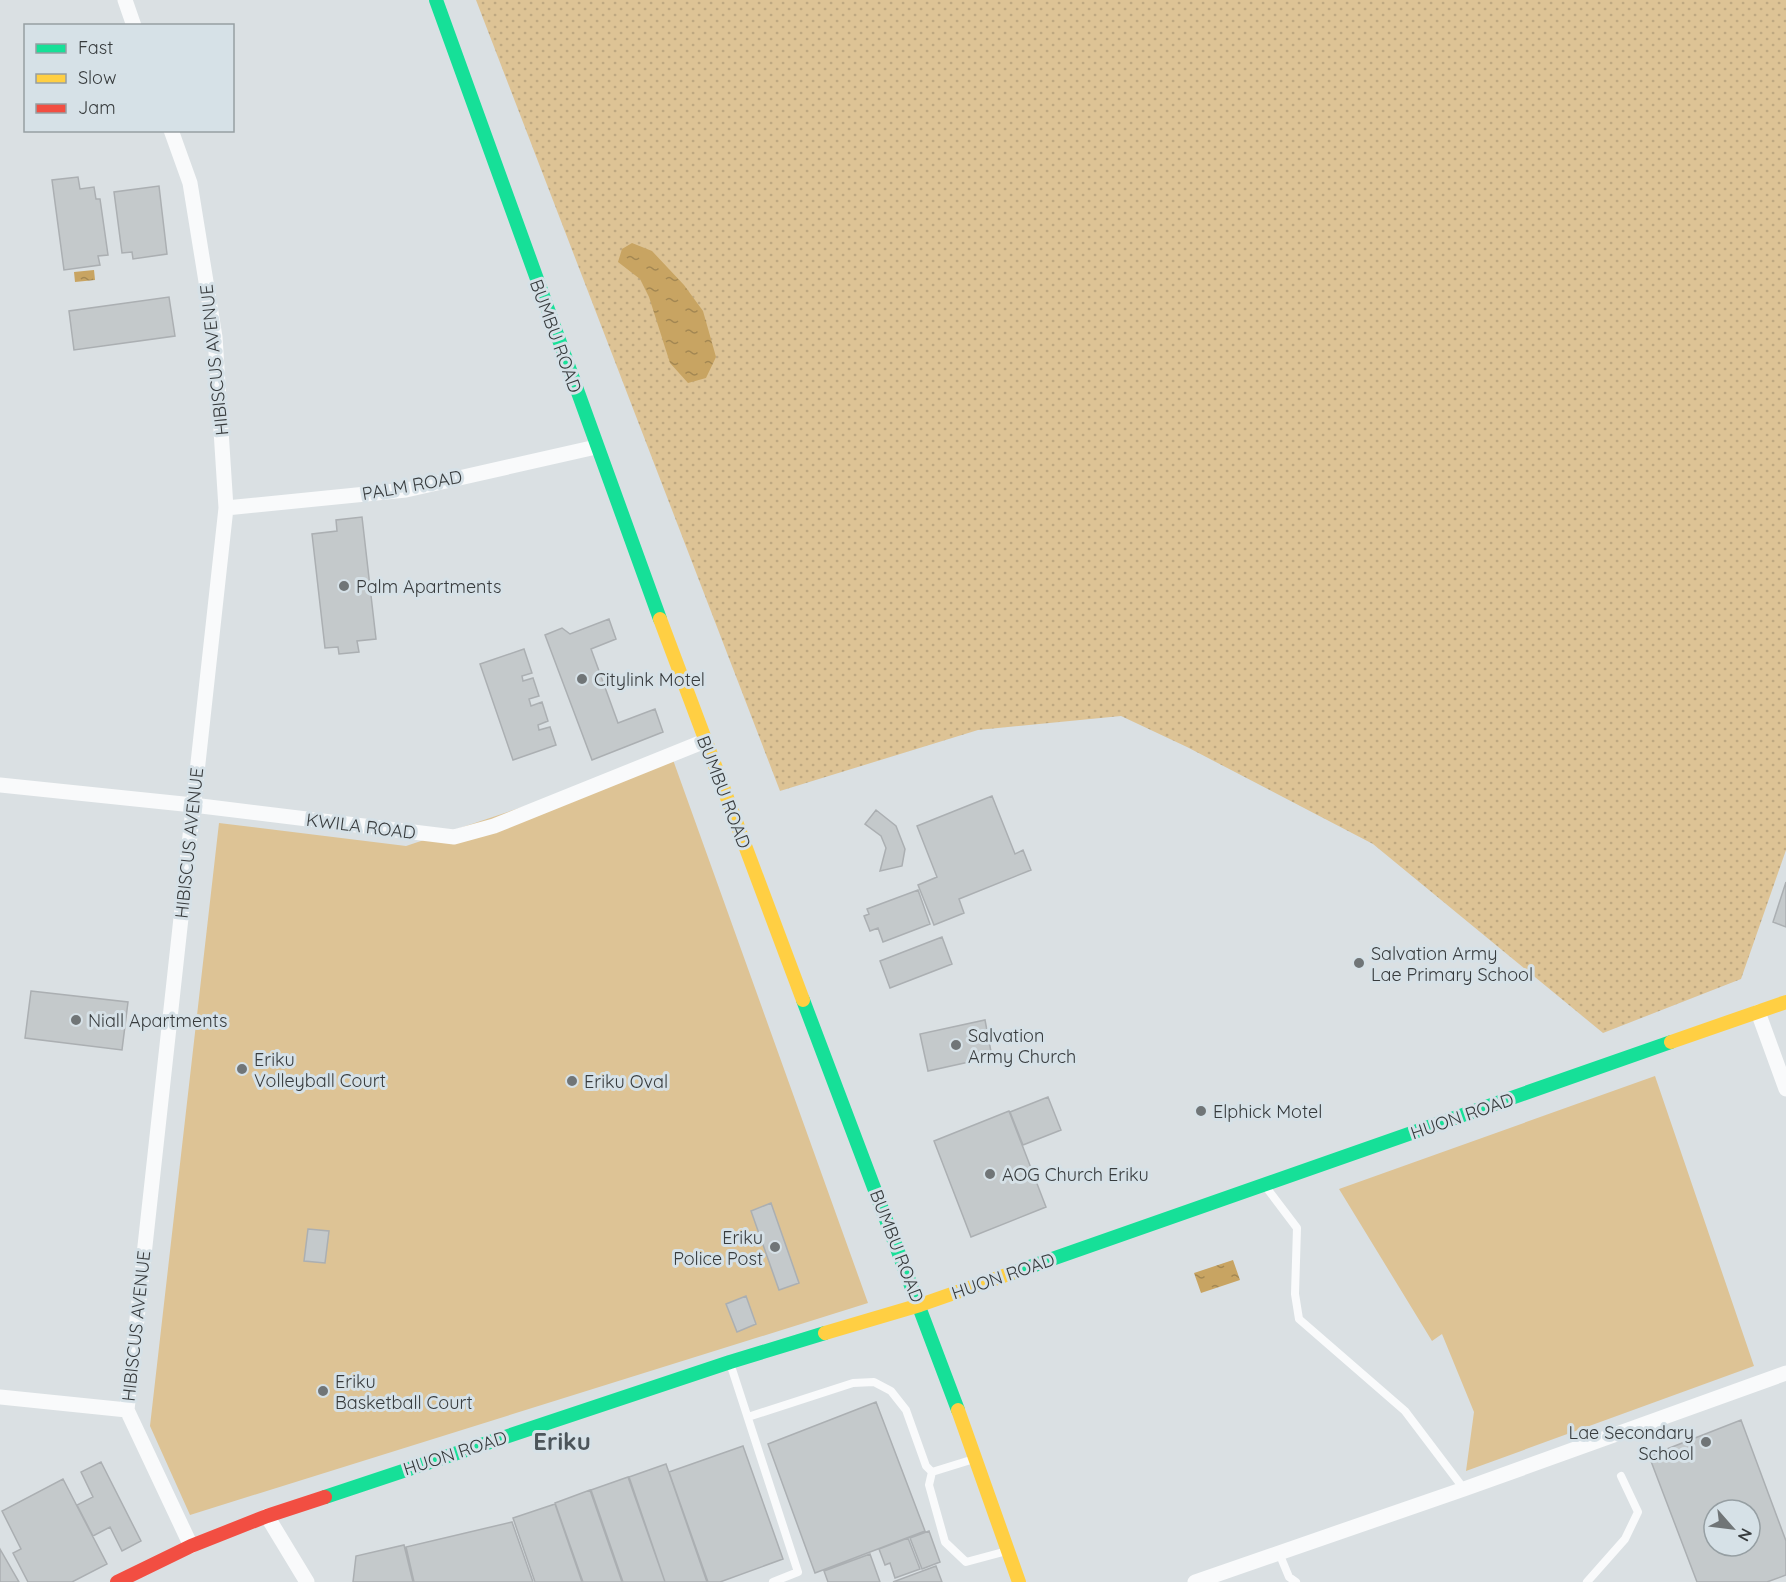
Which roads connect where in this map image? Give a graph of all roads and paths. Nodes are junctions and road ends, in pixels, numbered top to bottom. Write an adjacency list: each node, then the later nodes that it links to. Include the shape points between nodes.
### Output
1 (125, 0): 3 (street)
2 (436, 0): 5 (main road, BUMBU ROAD)
3 (133, 24)
4 (172, 132): 6 (street, HIBISCUS AVENUE, via 190,183 215,337)
5 (596, 447): 6 (street, PALM ROAD, via 406,490); 7 (main road, BUMBU ROAD)
6 (226, 508): 9 (street, HIBISCUS AVENUE)
7 (705, 741): 9 (street, KWILA ROAD, via 494,826 454,837); 14 (main road, BUMBU ROAD)
8 (0, 785): 9 (street, KWILA ROAD)
9 (193, 805): 18 (street, HIBISCUS AVENUE)
10 (1786, 1002): 11 (main road, HUON ROAD)
11 (1758, 1012): 12 (street); 13 (main road, HUON ROAD)
12 (1786, 1089)
13 (1265, 1185): 14 (main road, HUON ROAD); 23 (lane, via 1297,1228 1295,1294 1299,1319 1404,1411)
14 (920, 1305): 15 (main road, HUON ROAD); 20 (main road, BUMBU ROAD)
15 (730, 1362): 19 (lane); 24 (main road, HUON ROAD)
16 (1786, 1373): 23 (street)
17 (0, 1397): 18 (street)
18 (127, 1410): 25 (street, HIBISCUS AVENUE)
19 (748, 1417): 21 (lane, via 853,1383 874,1382 891,1391 906,1410); 30 (lane, via 798,1572)
20 (975, 1458): 21 (lane); 26 (main road, BUMBU ROAD)
21 (932, 1472): 26 (lane, via 929,1485 945,1542 966,1562)
22 (1621, 1476): 34 (lane, via 1638,1512 1625,1539)
23 (1464, 1489): 27 (street)
24 (267, 1516): 25 (main road, HUON ROAD); 29 (street)
25 (190, 1546): 28 (main road, HUON ROAD)
26 (1008, 1551): 31 (main road, BUMBU ROAD)
27 (1279, 1553): 32 (street); 33 (lane, via 1289,1577)
28 (117, 1582)
29 (307, 1582)
30 (773, 1582)
31 (1019, 1582)
32 (1195, 1582)
33 (1296, 1582)
34 (1587, 1582)

